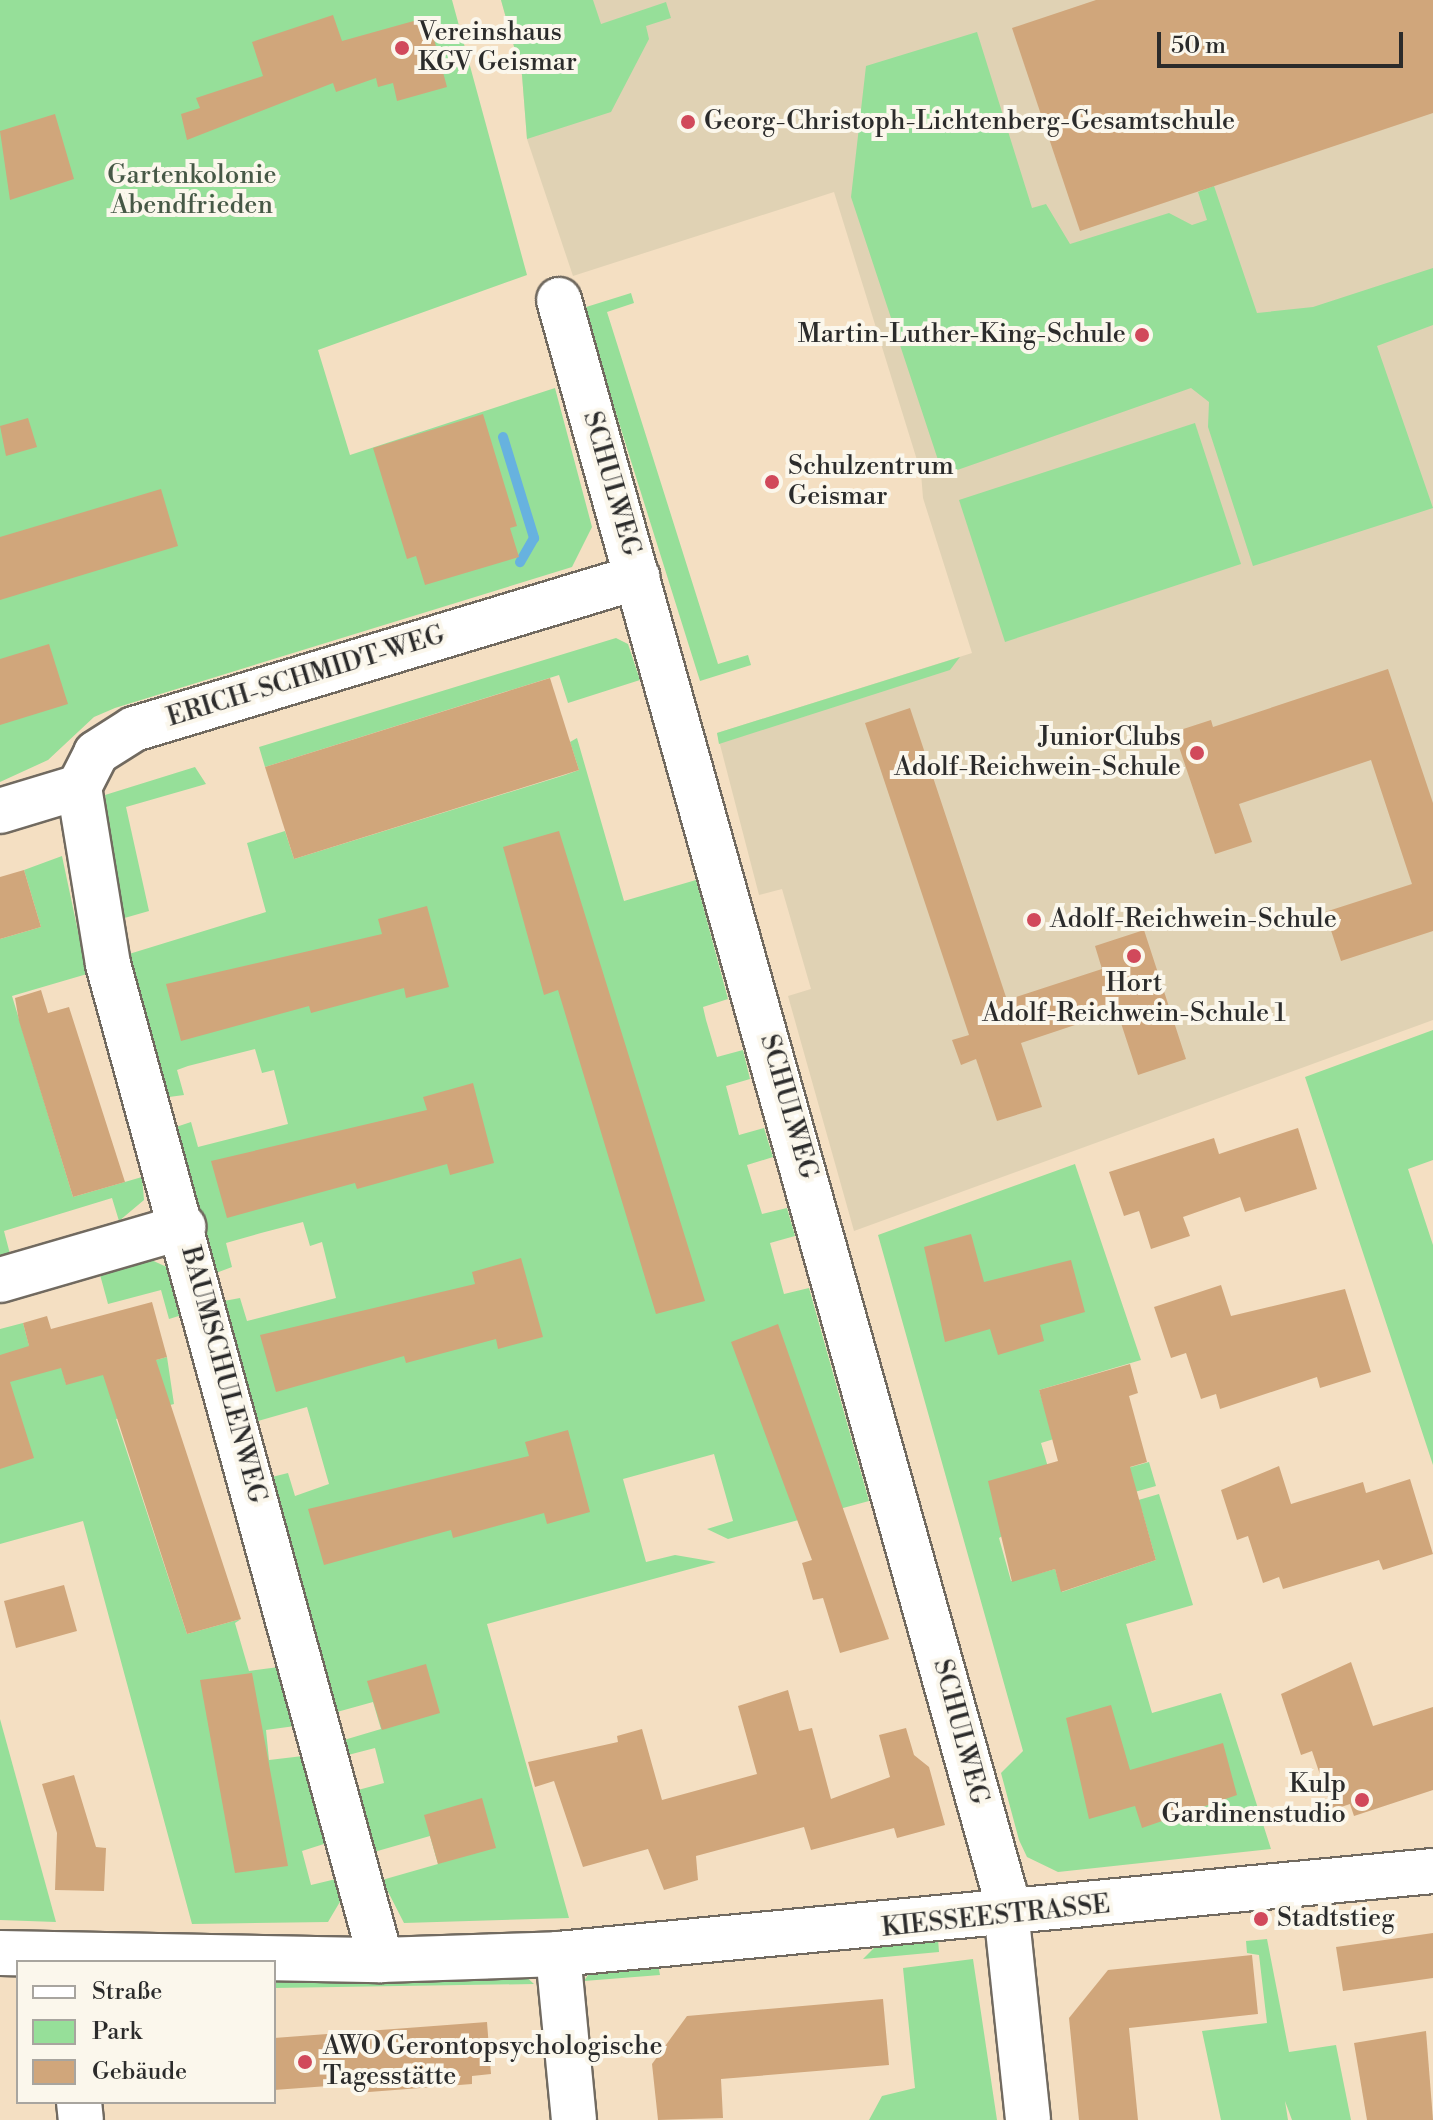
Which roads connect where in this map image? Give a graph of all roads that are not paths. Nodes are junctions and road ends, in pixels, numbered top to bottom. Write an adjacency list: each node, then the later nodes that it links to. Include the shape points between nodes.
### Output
1 (559, 300): 2 (street, SCHULWEG)
2 (638, 577): 3 (street, ERICH-SCHMIDT-WEG, via 134,729 96,753); 8 (street, SCHULWEG)
3 (79, 787): 4 (street); 5 (street, BAUMSCHULENWEG, via 108,964)
4 (0, 811)
5 (183, 1227): 6 (street); 12 (street, BAUMSCHULENWEG)
6 (0, 1280)
7 (1433, 1871): 8 (street, KIESSEESTRASSE)
8 (1007, 1917): 10 (street, KIESSEESTRASSE); 14 (street, SCHULWEG)
9 (0, 1953): 11 (street, KIESSEESTRASSE)
10 (558, 1954): 12 (street, KIESSEESTRASSE); 13 (street)
11 (66, 1958): 12 (street, KIESSEESTRASSE)
12 (381, 1960)
13 (574, 2120)
14 (1028, 2120)

